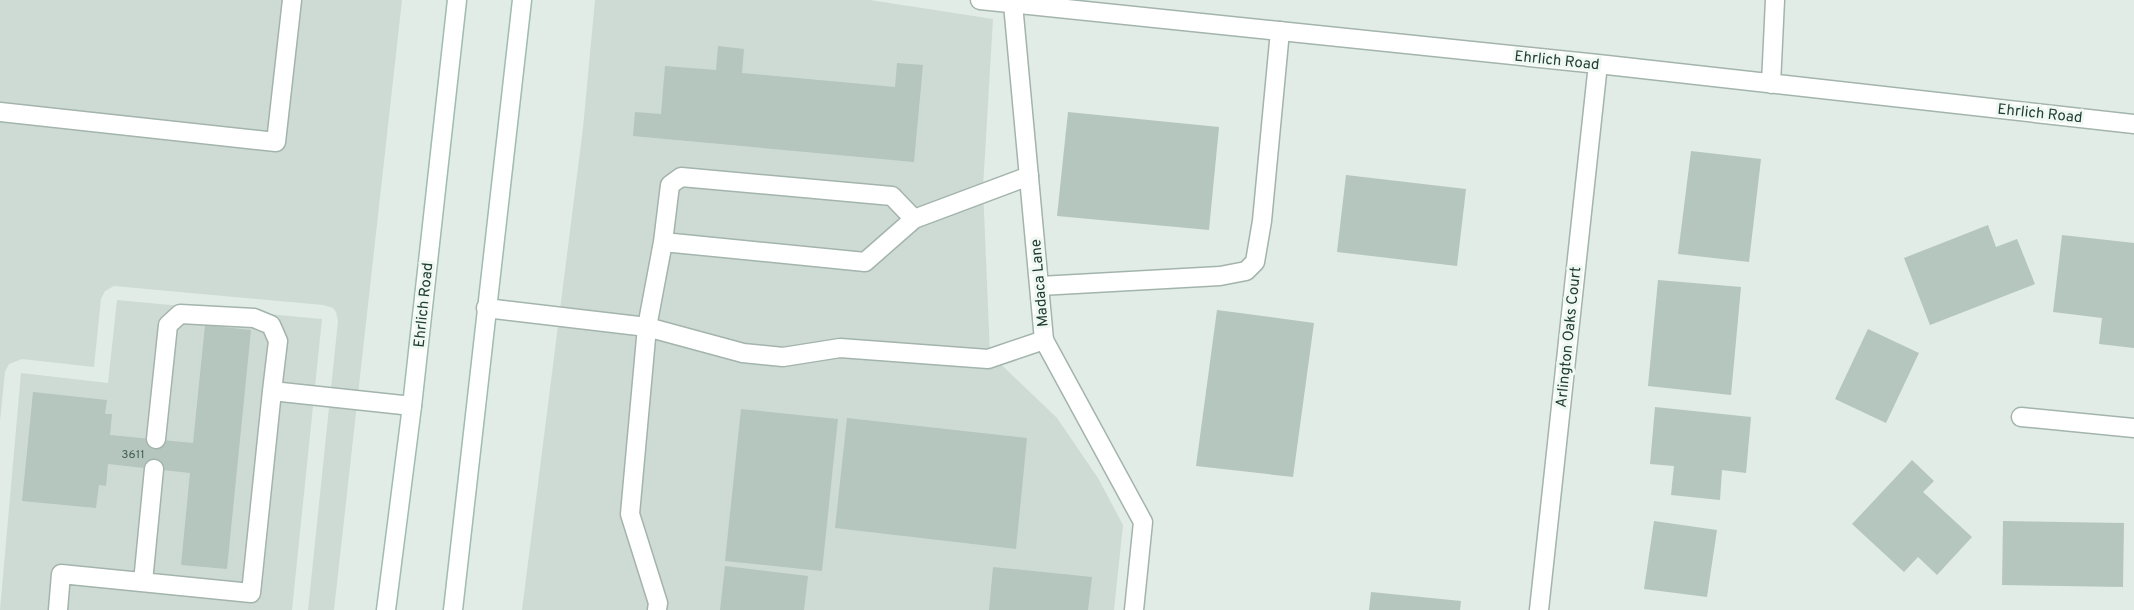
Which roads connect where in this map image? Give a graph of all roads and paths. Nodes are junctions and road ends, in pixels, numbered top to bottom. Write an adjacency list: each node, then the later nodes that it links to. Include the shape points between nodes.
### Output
1 (292, 0): 10 (street, via 276,142)
2 (457, 0): 20 (street, Ehrlich Road)
3 (522, 0): 16 (street)
4 (980, 0): 6 (street, Ehrlich Road)
5 (1775, 0): 9 (street)
6 (1013, 4): 7 (street, Ehrlich Road); 12 (street, Madaca Lane)
7 (1281, 31): 8 (street, Ehrlich Road); 15 (street, via 1255,262 1246,271 1220,276)
8 (1598, 64): 9 (street, Ehrlich Road); 31 (street, Arlington Oaks Court)
9 (1771, 84): 11 (street, Ehrlich Road)
10 (0, 112)
11 (2134, 123)
12 (1029, 176): 13 (street); 15 (street, Madaca Lane)
13 (914, 219): 14 (street, via 865,262); 14 (street, via 892,196 681,177 670,185)
14 (663, 243): 17 (street)
15 (1040, 286): 18 (street, Madaca Lane)
16 (486, 308): 17 (street); 28 (street)
17 (647, 327): 18 (street, via 743,353 783,357 840,348 988,359); 29 (street, via 630,514)
18 (1044, 340): 30 (street, Madaca Lane, via 1143,522)
19 (272, 391): 20 (street); 23 (street, via 278,341 271,325 254,318 180,314 168,325); 25 (street, via 251,593)
20 (412, 406): 27 (street, Ehrlich Road)
21 (2021, 417): 22 (street)
22 (2134, 428)
23 (156, 439)
24 (154, 469): 25 (street)
25 (143, 582): 26 (street, via 61,574)
26 (58, 610)
27 (387, 610)
28 (453, 610)
29 (657, 610)
30 (1134, 610)
31 (1539, 610)

